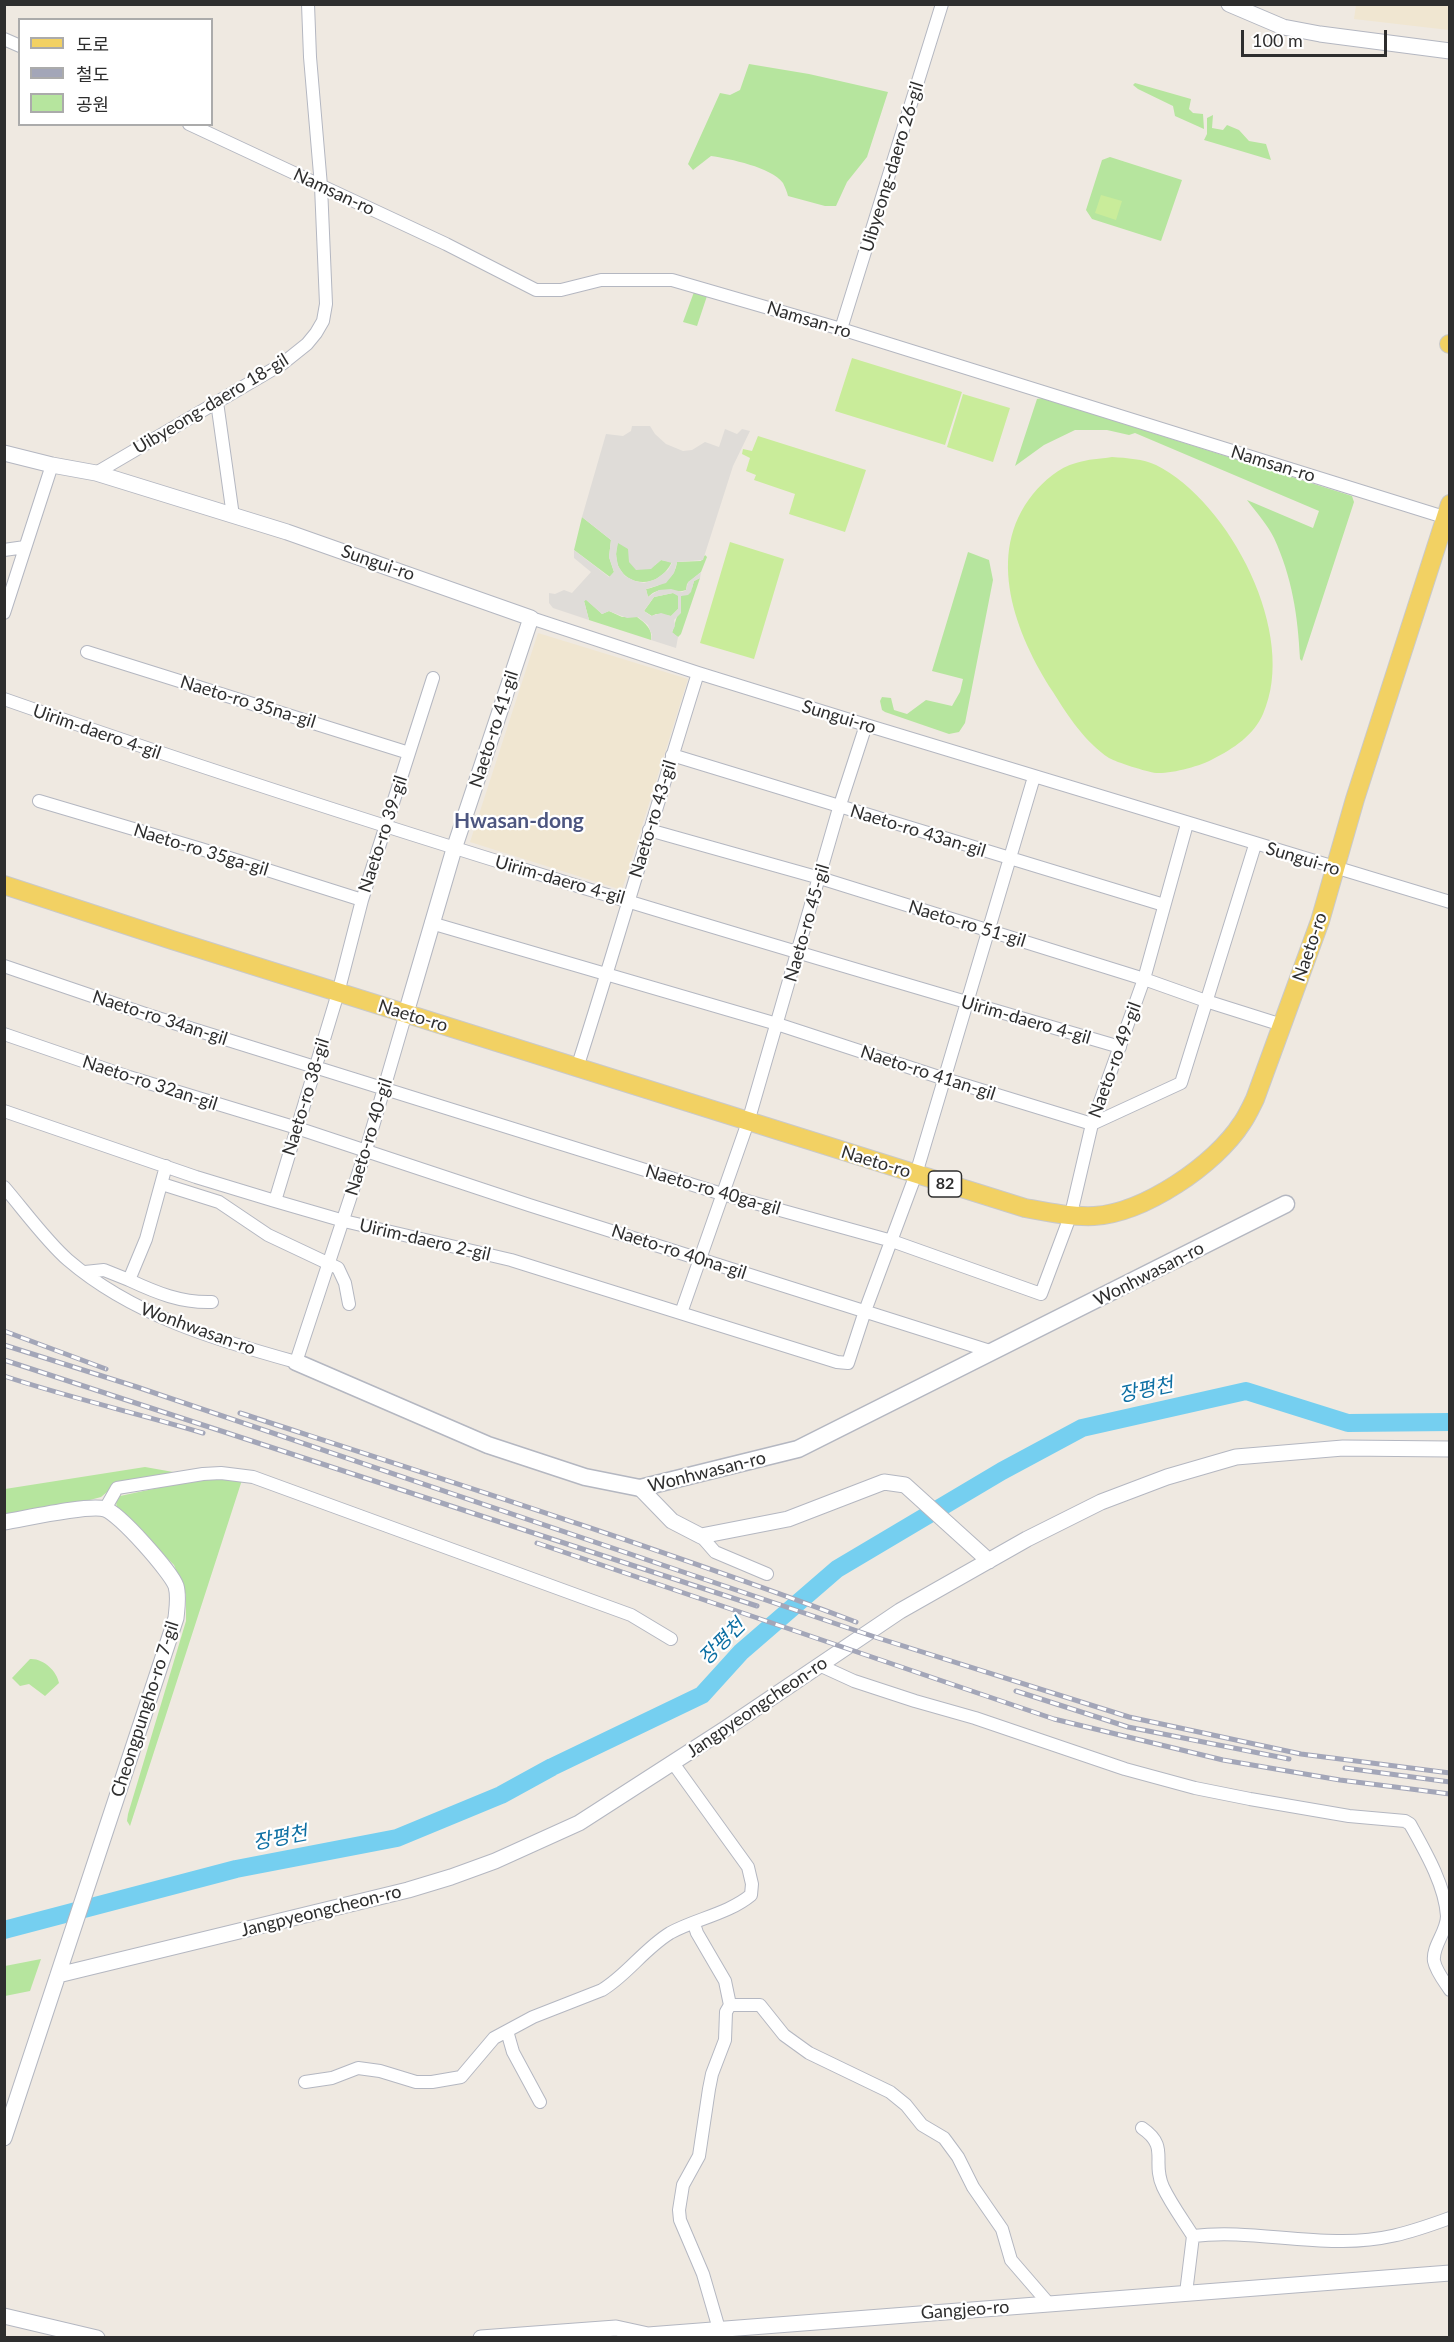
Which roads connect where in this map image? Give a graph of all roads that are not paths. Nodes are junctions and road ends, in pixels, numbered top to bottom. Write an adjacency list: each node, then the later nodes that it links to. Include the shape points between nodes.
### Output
1 (308, 4): 8 (street, Uibyeong-daero 18-gil)
2 (942, 4): 9 (street, Uibyeong-daero 26-gil)
3 (1229, 4): 6 (street, via 1283,27)
4 (4, 39): 5 (street)
5 (18, 45)
6 (1449, 51)
7 (193, 126): 8 (street, Namsan-ro)
8 (321, 186): 9 (street, Namsan-ro, via 446,243 536,290 561,290 601,280 672,280); 10 (street, Uibyeong-daero 18-gil, via 326,304 323,321 307,345)
9 (841, 329): 14 (street, Namsan-ro)
10 (217, 402): 13 (street, Uibyeong-daero 18-gil); 15 (street)
11 (4, 453): 12 (street, Sungui-ro)
12 (52, 465): 13 (street, Sungui-ro); 16 (street)
13 (96, 473): 15 (street, Sungui-ro)
14 (1448, 511): 36 (main road, Naeto-ro / 82)
15 (233, 516): 19 (street, Sungui-ro)
16 (25, 547): 17 (street); 18 (street)
17 (4, 550)
18 (4, 613)
19 (531, 618): 21 (street, Sungui-ro); 34 (street, Naeto-ro 41-gil)
20 (87, 652): 25 (street, Naeto-ro 35na-gil)
21 (698, 673): 24 (street, Sungui-ro); 26 (street, Naeto-ro 43-gil)
22 (433, 678): 25 (street, Naeto-ro 39-gil)
23 (4, 699): 31 (street, Uirim-daero 4-gil)
24 (866, 725): 27 (street, Sungui-ro); 29 (street, Naeto-ro 45-gil)
25 (408, 753): 31 (street, Naeto-ro 39-gil)
26 (672, 755): 29 (street, Naeto-ro 43an-gil); 32 (street, Naeto-ro 43-gil)
27 (1034, 777): 30 (street, Sungui-ro); 35 (street)
28 (39, 801): 39 (street, Naeto-ro 35ga-gil)
29 (839, 808): 35 (street, Naeto-ro 43an-gil); 37 (street, Naeto-ro 45-gil)
30 (1187, 824): 33 (street, Sungui-ro); 42 (street, Naeto-ro 49-gil)
31 (385, 827): 34 (street, Uirim-daero 4-gil); 39 (street, Naeto-ro 39-gil)
32 (649, 830): 37 (street, Naeto-ro 51-gil); 40 (street, Naeto-ro 43-gil)
33 (1255, 845): 36 (street, Sungui-ro); 50 (street)
34 (454, 849): 40 (street, Uirim-daero 4-gil); 43 (street, Naeto-ro 41-gil)
35 (1010, 859): 42 (street, Naeto-ro 43an-gil); 44 (street)
36 (1334, 869): 41 (street, Sungui-ro); 54 (main road, Naeto-ro / 82, via 1320,921)
37 (820, 878): 44 (street, Naeto-ro 51-gil); 45 (street, Naeto-ro 45-gil)
38 (4, 885): 49 (main road, Naeto-ro / 82)
39 (362, 900): 49 (street, Naeto-ro 39-gil)
40 (629, 900): 45 (street, Uirim-daero 4-gil); 47 (street, Naeto-ro 43-gil)
41 (1449, 902)
42 (1164, 905): 48 (street, Naeto-ro 49-gil)
43 (431, 922): 47 (street, Naeto-ro 41an-gil); 52 (street, Naeto-ro 41-gil)
44 (988, 931): 48 (street, Naeto-ro 51-gil); 51 (street)
45 (798, 952): 51 (street, Uirim-daero 4-gil); 53 (street, Naeto-ro 45-gil)
46 (4, 966): 57 (street, Naeto-ro 34an-gil)
47 (607, 974): 53 (street, Naeto-ro 41an-gil); 58 (street, Naeto-ro 43-gil)
48 (1144, 979): 50 (street, Naeto-ro 51-gil); 56 (street, Naeto-ro 49-gil)
49 (338, 993): 52 (main road, Naeto-ro / 82); 57 (street, Naeto-ro 38-gil)
50 (1206, 1001): 54 (street, Naeto-ro 51-gil); 63 (street, via 1180,1083)
51 (967, 1002): 56 (street, Uirim-daero 4-gil); 59 (street)
52 (405, 1013): 58 (main road, Naeto-ro / 82); 60 (street, Naeto-ro 40-gil)
53 (777, 1024): 59 (street, Naeto-ro 41an-gil); 62 (street, Naeto-ro 45-gil)
54 (1282, 1025): 73 (main road, Naeto-ro / 82, via 1242,1125 1218,1151 1152,1199 1094,1216)
55 (4, 1034): 64 (street, Naeto-ro 32an-gil)
56 (1120, 1047): 63 (street, Naeto-ro 49-gil)
57 (315, 1066): 60 (street, Naeto-ro 34an-gil); 64 (street, Naeto-ro 38-gil)
58 (577, 1068): 62 (main road, Naeto-ro / 82)
59 (945, 1079): 63 (street, Naeto-ro 41an-gil); 67 (street)
60 (384, 1087): 65 (street, Naeto-ro 40-gil); 70 (street, Naeto-ro 40ga-gil)
61 (4, 1111): 66 (street, Uirim-daero 2-gil)
62 (748, 1122): 67 (main road, Naeto-ro / 82); 70 (street, Naeto-ro 45-gil)
63 (1092, 1124): 73 (street, Naeto-ro 49-gil)
64 (297, 1128): 65 (street, Naeto-ro 32an-gil); 71 (street, Naeto-ro 38-gil)
65 (366, 1150): 74 (street, Naeto-ro 40-gil); 76 (street, Naeto-ro 40na-gil)
66 (166, 1166): 68 (street); 71 (street, Uirim-daero 2-gil)
67 (916, 1174): 73 (main road, Naeto-ro / 82, via 1025,1208); 75 (street)
68 (162, 1184): 77 (street, via 219,1202 268,1235); 79 (street)
69 (4, 1187): 78 (street, Wonhwasan-ro, via 68,1259)
70 (722, 1194): 75 (street, Naeto-ro 40ga-gil); 76 (street, Naeto-ro 45-gil)
71 (275, 1201): 74 (street, Uirim-daero 2-gil)
72 (1287, 1204): 85 (main road, Wonhwasan-ro)
73 (1071, 1214): 80 (street, Naeto-ro 49-gil)
74 (344, 1221): 77 (street, Naeto-ro 40-gil); 84 (street, Uirim-daero 2-gil, via 511,1260)
75 (892, 1241): 80 (street, Naeto-ro 40ga-gil); 83 (street)
76 (699, 1259): 83 (street, Naeto-ro 40na-gil); 84 (street, Naeto-ro 45-gil)
77 (330, 1263): 82 (street, via 342,1273); 86 (street, Naeto-ro 40-gil)
78 (85, 1272): 79 (street, via 104,1270); 86 (street, Wonhwasan-ro, via 130,1304 221,1341)
79 (129, 1280): 81 (street, via 174,1299)
80 (1041, 1294)
81 (212, 1302)
82 (349, 1305)
83 (865, 1311): 84 (street, Uirim-daero 2-gil, via 848,1364); 85 (street, Naeto-ro 40na-gil)
84 (681, 1313)
85 (993, 1352): 88 (main road, Wonhwasan-ro, via 798,1449)
86 (296, 1362): 88 (main road, Wonhwasan-ro, via 489,1445 585,1478)
87 (1449, 1449): 92 (street, Jangpyeongcheon-ro, via 1343,1448 1236,1457 1101,1502)
88 (640, 1488): 91 (street, via 672,1521)
89 (105, 1509): 90 (street); 94 (street, via 117,1488 202,1474 253,1478 631,1615); 98 (street, Cheongpungho-ro 7-gil, via 170,1573 176,1587 176,1618)
90 (4, 1522)
91 (701, 1536): 92 (street, via 788,1519 884,1482 905,1485); 93 (street, via 715,1551)
92 (983, 1555): 95 (street, Jangpyeongcheon-ro)
93 (767, 1574)
94 (671, 1639)
95 (819, 1665): 96 (street, Jangpyeongcheon-ro); 99 (street, via 854,1681 1145,1775 1250,1799 1405,1821 1437,1879 1445,1904 1446,1923 1433,1958)
96 (672, 1763): 97 (street, via 741,1856 752,1884 747,1898); 98 (street, Jangpyeongcheon-ro, via 579,1823 451,1877)
97 (694, 1923): 100 (street, via 725,1981); 101 (street, via 669,1934 611,1985)
98 (58, 1975): 105 (street)
99 (1449, 1990)
100 (730, 2005): 110 (street, via 760,2005 793,2042 890,2092 922,2125 944,2138 1002,2229 1011,2260); 112 (street, via 725,2040 709,2089 699,2156 683,2185 679,2210)
101 (507, 2031): 102 (street, via 494,2038 461,2077 416,2082 358,2068 332,2078); 103 (street, via 513,2052)
102 (305, 2082)
103 (540, 2102)
104 (1142, 2128): 107 (street, via 1154,2136 1163,2187)
105 (4, 2138)
106 (1449, 2218): 107 (street, via 1397,2237 1375,2240 1310,2240 1232,2232)
107 (1193, 2236): 109 (street)
108 (1449, 2273): 109 (street, Gangjeo-ro)
109 (1186, 2294): 110 (street, Gangjeo-ro)
110 (1049, 2304): 112 (street, Gangjeo-ro)
111 (4, 2316): 114 (street)
112 (719, 2329): 113 (street, Gangjeo-ro)
113 (647, 2336): 115 (street, Gangjeo-ro, via 616,2328)
114 (97, 2337)
115 (481, 2337)

